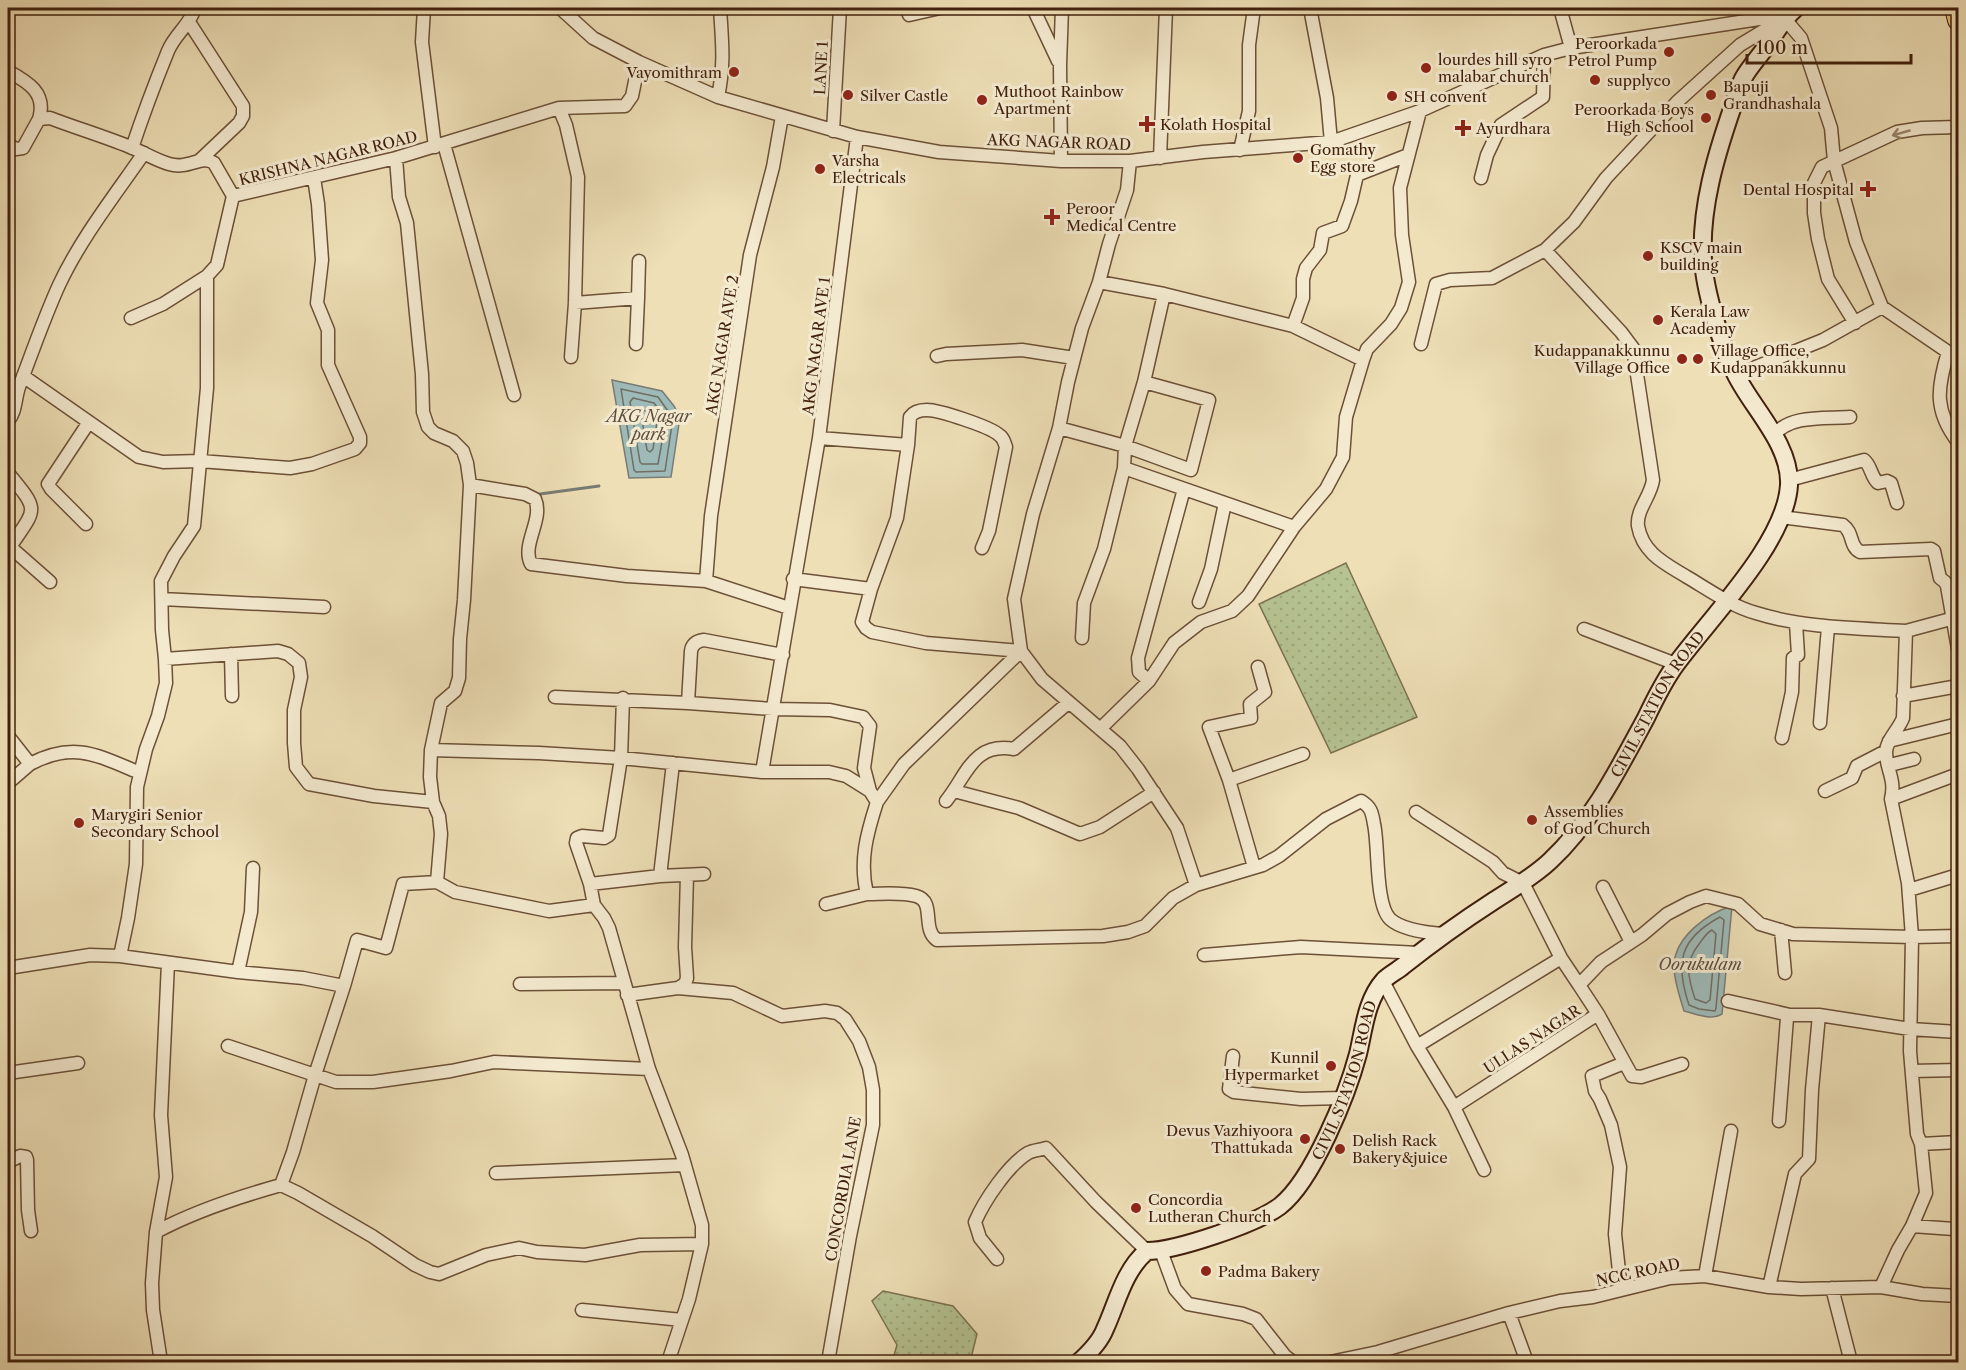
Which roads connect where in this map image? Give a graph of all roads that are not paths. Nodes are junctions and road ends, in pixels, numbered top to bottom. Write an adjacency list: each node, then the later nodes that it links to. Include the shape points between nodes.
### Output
1 (195, 8): 17 (street)
2 (424, 8): 33 (street, via 422,42)
3 (560, 8): 20 (street, AKG NAGAR ROAD, via 593,38)
4 (720, 8): 23 (street, via 724,50)
5 (840, 8): 29 (street, LANE 1)
6 (940, 8): 15 (street)
7 (1033, 8): 21 (street)
8 (1062, 8): 21 (street)
9 (1166, 8): 39 (street)
10 (1254, 8): 35 (street, via 1249,45 1249,111)
11 (1310, 8): 31 (street)
12 (1560, 8): 18 (street)
13 (1955, 8): 16 (main road)
14 (1790, 13): 18 (street, AKG NAGAR ROAD); 43 (street, via 1831,128); 47 (street, via 1740,45 1677,102 1606,178 1574,222); 65 (main road, CIVIL STATION ROAD, via 1744,77 1706,206 1703,265 1715,317)
15 (909, 15)
16 (1959, 21)
17 (189, 22): 34 (street, via 168,51); 40 (street, via 243,106 239,123)
18 (1571, 48): 19 (street, AKG NAGAR ROAD)
19 (1544, 55): 25 (street, AKG NAGAR ROAD); 45 (street, via 1543,97 1501,125)
20 (639, 62): 23 (street, AKG NAGAR ROAD); 24 (street, KRISHNA NAGAR ROAD, via 632,96 625,106)
21 (1060, 65): 42 (street)
22 (8, 71): 27 (street, via 39,96 43,108)
23 (718, 97): 26 (street, AKG NAGAR ROAD)
24 (559, 108): 33 (street, KRISHNA NAGAR ROAD); 53 (street, via 579,177)
25 (1420, 111): 31 (street, AKG NAGAR ROAD); 37 (street)
26 (782, 116): 29 (street, AKG NAGAR ROAD); 92 (street, AKG NAGAR AVE 2, via 750,255 711,516)
27 (39, 119): 32 (street, via 23,148); 34 (street, via 50,118)
28 (1959, 127): 43 (street, one-way to 43, via 1897,132)
29 (833, 130): 30 (street, AKG NAGAR ROAD)
30 (857, 137): 42 (street, AKG NAGAR ROAD, via 939,152); 74 (street, AKG NAGAR AVE 1)
31 (1331, 142): 35 (street, AKG NAGAR ROAD)
32 (8, 144)
33 (440, 146): 38 (street, KRISHNA NAGAR ROAD); 68 (street)
34 (132, 148): 36 (street)
35 (1240, 150): 39 (street, AKG NAGAR ROAD)
36 (144, 153): 40 (street, via 179,167); 66 (street, via 60,283)
37 (1408, 155): 57 (street, via 1357,175 1342,226 1323,232 1320,250 1306,268 1303,298); 64 (street, via 1400,188 1409,282 1401,308 1367,349)
38 (396, 158): 44 (street, KRISHNA NAGAR ROAD); 82 (street, via 399,197 407,223 423,412 434,433 453,441 463,451)
39 (1160, 158): 41 (street, AKG NAGAR ROAD)
40 (200, 160): 46 (street, via 214,163)
41 (1130, 160): 42 (street, AKG NAGAR ROAD); 50 (street, via 1128,190)
42 (1061, 161)
43 (1834, 161): 54 (street, via 1856,242); 56 (street, via 1822,167 1814,183 1814,213 1828,279)
44 (314, 178): 46 (street, KRISHNA NAGAR ROAD); 78 (street, via 322,260 317,303 328,330 328,365 360,443 350,452 290,468)
45 (1480, 178)
46 (233, 196): 49 (street, KRISHNA NAGAR ROAD, via 217,266)
47 (1545, 250): 59 (street, via 1492,278 1436,284); 96 (street, via 1632,348 1653,480 1652,490 1638,515 1645,544 1654,557)
48 (639, 261): 52 (street)
49 (207, 276): 55 (street, via 163,304); 78 (street, KRISHNA NAGAR ROAD, via 207,388)
50 (1099, 282): 51 (street); 63 (street)
51 (1164, 294): 57 (street); 67 (street)
52 (638, 298): 53 (street); 58 (street)
53 (575, 303): 62 (street)
54 (1882, 307): 56 (street); 60 (street)
55 (131, 318)
56 (1855, 323): 65 (street)
57 (1293, 326): 64 (street)
58 (636, 344)
59 (1421, 344)
60 (1953, 354): 75 (street, via 1940,387 1941,411)
61 (938, 356): 63 (street, via 1023,350)
62 (571, 357)
63 (1074, 358): 72 (street)
64 (1363, 360): 88 (street, via 1346,417 1343,457 1326,489)
65 (1736, 375): 73 (main road, CIVIL STATION ROAD)
66 (23, 376): 70 (street); 71 (street)
67 (1144, 382): 77 (street); 77 (street, via 1209,400 1196,456 1191,470)
68 (514, 394)
69 (1850, 417): 73 (street, via 1796,421 1780,427)
70 (8, 421)
71 (89, 422): 78 (street, via 139,457 163,462); 87 (street, via 48,484)
72 (1059, 428): 77 (street); 107 (street, via 1042,478 1014,599)
73 (1773, 436): 81 (main road, CIVIL STATION ROAD)
74 (819, 438): 76 (street, AKG NAGAR AVE 1); 91 (street)
75 (1959, 442)
76 (908, 445): 90 (street, via 910,417 929,410 985,427 1003,438 1006,447); 94 (street, via 897,518)
77 (1125, 446): 79 (street)
78 (200, 460): 95 (street, KRISHNA NAGAR ROAD, via 194,526 164,573)
79 (1124, 468): 83 (street); 105 (street, via 1104,549 1084,603)
80 (8, 474): 89 (street, via 32,509 30,518)
81 (1789, 480): 85 (street, via 1864,460 1878,483 1891,483); 86 (main road, CIVIL STATION ROAD)
82 (470, 486): 92 (street, via 535,499 537,513 527,554 531,564 627,576); 128 (street, via 459,678 455,691 441,703)
83 (1184, 489): 84 (street); 113 (street, via 1138,658 1139,672)
84 (1225, 503): 88 (street); 97 (street, via 1211,569)
85 (1897, 503)
86 (1781, 517): 96 (main road, CIVIL STATION ROAD); 100 (street, via 1843,525 1860,552 1934,550)
87 (86, 524)
88 (1294, 527): 113 (street, via 1248,596 1232,611 1201,622 1174,643)
89 (9, 546): 93 (street)
90 (982, 548)
91 (793, 579): 94 (street); 99 (street)
92 (706, 580): 99 (street)
93 (50, 582)
94 (871, 589): 107 (street, via 862,622 872,632 926,643)
95 (162, 599): 98 (street); 110 (street, KRISHNA NAGAR ROAD)
96 (1727, 601): 101 (street, via 1754,613); 111 (main road, CIVIL STATION ROAD)
97 (1199, 602)
98 (324, 607)
99 (789, 608): 109 (street)
100 (1956, 618): 104 (street); 106 (street)
101 (1796, 622): 102 (street); 126 (street, via 1798,656 1793,658 1792,692)
102 (1828, 627): 104 (street); 122 (street)
103 (1584, 629): 111 (street)
104 (1906, 630): 117 (street)
105 (1082, 638)
106 (1959, 649)
107 (1021, 651): 120 (street, via 1042,679); 143 (street)
108 (231, 654): 110 (street); 115 (street); 146 (street, via 278,651 299,663 294,743 296,767 309,784)
109 (783, 655): 119 (street, via 698,641 691,651); 121 (street)
110 (165, 658): 136 (street, KRISHNA NAGAR ROAD, via 163,698)
111 (1676, 664): 155 (main road, CIVIL STATION ROAD, via 1607,788 1575,835)
112 (1258, 667): 138 (street, via 1265,692 1250,704 1251,718 1209,727)
113 (1149, 681): 124 (street)
114 (1959, 686): 117 (street)
115 (232, 696)
116 (555, 696): 118 (street)
117 (1903, 696): 127 (street, via 1903,718)
118 (623, 698): 119 (street); 130 (street)
119 (688, 703): 121 (street)
120 (1068, 703): 124 (street); 140 (street, via 1014,749 988,750 970,764)
121 (773, 709): 135 (street); 143 (street, via 830,710 863,717 870,726 864,768)
122 (1820, 723)
123 (1959, 724): 127 (street)
124 (1101, 729): 142 (street, via 1120,746)
125 (8, 736): 133 (street)
126 (1782, 738)
127 (1887, 746): 134 (street); 141 (street, via 1857,766 1852,778)
128 (431, 750): 130 (street); 146 (street)
129 (1304, 754): 138 (street)
130 (621, 758): 132 (street); 156 (street, via 609,835 577,838)
131 (1914, 759): 134 (street)
132 (673, 763): 135 (street); 153 (street)
133 (30, 764): 136 (street, via 47,756 76,751); 139 (street)
134 (1890, 765): 144 (street, via 1894,787)
135 (762, 772): 143 (street, via 829,772 846,776)
136 (140, 773): 170 (street, KRISHNA NAGAR ROAD, via 136,864)
137 (1959, 774): 144 (street)
138 (1228, 780): 148 (street)
139 (8, 783)
140 (954, 790): 142 (street, via 1019,808 1080,834 1100,827); 145 (street)
141 (1825, 791)
142 (1154, 792): 157 (street, via 1177,828)
143 (873, 796): 160 (street, via 864,843)
144 (1891, 799): 159 (street)
145 (946, 801)
146 (433, 802): 154 (street, via 441,834)
147 (1416, 812): 155 (street)
148 (1254, 867): 157 (street); 164 (street, via 1279,856 1326,819 1362,801 1372,812 1380,891 1389,918 1425,933)
149 (253, 868): 174 (street, via 251,912)
150 (704, 874): 151 (street)
151 (687, 875): 153 (street); 180 (street, via 687,978)
152 (1959, 875): 159 (street)
153 (660, 876): 156 (street)
154 (437, 882): 162 (street, via 455,891 549,911); 179 (street, via 404,884 386,948 357,940)
155 (1523, 883): 164 (main road, CIVIL STATION ROAD); 171 (street, ULLAS NAGAR)
156 (590, 884): 162 (street)
157 (1196, 885): 160 (street, via 1173,898 1145,926 1128,932 990,940 937,940 929,932 924,900)
158 (1603, 887): 167 (street)
159 (1909, 890): 166 (street)
160 (867, 894): 161 (street)
161 (826, 904)
162 (594, 905): 181 (street, via 609,928)
163 (1781, 930): 166 (street, via 1793,934); 167 (street, via 1760,924 1738,904 1706,896 1667,914); 175 (street)
164 (1444, 934): 168 (main road, CIVIL STATION ROAD)
165 (1959, 936): 166 (street)
166 (1912, 938): 186 (street)
167 (1631, 942): 178 (street, via 1601,962)
168 (1419, 953): 169 (street, via 1301,947); 176 (main road, CIVIL STATION ROAD)
169 (1204, 955)
170 (120, 956): 172 (street); 173 (street, via 90,955)
171 (1561, 958): 178 (street, ULLAS NAGAR); 189 (street)
172 (168, 963): 174 (street); 213 (street, via 161,1115 166,1177)
173 (8, 968)
174 (238, 972): 179 (street)
175 (1785, 973)
176 (1383, 981): 189 (street); 199 (main road, CIVIL STATION ROAD, via 1371,1003)
177 (520, 984): 181 (street)
178 (1579, 985): 183 (street, ULLAS NAGAR)
179 (344, 986): 198 (street)
180 (678, 988): 181 (street); 229 (street, CONCORDIA LANE, via 733,993 783,1016 837,1013 845,1018 859,1041 873,1090 873,1125)
181 (626, 989): 194 (street)
182 (1728, 1001): 184 (street)
183 (1598, 1014): 192 (street); 200 (street, ULLAS NAGAR)
184 (1790, 1015): 185 (street); 201 (street)
185 (1819, 1015): 186 (street); 218 (street, via 1809,1159 1795,1174)
186 (1910, 1029): 187 (street); 196 (street)
187 (1959, 1032)
188 (228, 1046): 198 (street)
189 (1417, 1046): 200 (street)
190 (1233, 1056): 199 (street, via 1229,1089 1234,1092)
191 (78, 1063): 197 (street)
192 (1624, 1063): 193 (street, via 1630,1074 1638,1078); 221 (street, via 1592,1076 1611,1125 1620,1167 1615,1234)
193 (1682, 1064)
194 (649, 1069): 198 (street, via 494,1062 373,1082 336,1082); 206 (street)
195 (1959, 1070): 196 (street)
196 (1912, 1071): 204 (street)
197 (8, 1073)
198 (315, 1075): 209 (street)
199 (1342, 1098): 215 (main road, CIVIL STATION ROAD, via 1328,1136 1298,1188 1281,1205 1192,1242)
200 (1454, 1107): 207 (street)
201 (1779, 1121)
202 (1731, 1131): 217 (street)
203 (1959, 1142): 204 (street)
204 (1921, 1144): 210 (street, via 1926,1193)
205 (8, 1162): 212 (street, via 26,1157)
206 (685, 1164): 208 (street); 214 (street, via 702,1225)
207 (1484, 1170)
208 (496, 1173)
209 (280, 1185): 213 (street, via 224,1202); 214 (street, via 372,1236 415,1265 439,1274 486,1255 519,1248 585,1255 640,1245)
210 (1912, 1226): 211 (street); 219 (street)
211 (1954, 1229)
212 (31, 1231)
213 (156, 1232): 227 (street, via 153,1310)
214 (702, 1244): 225 (street)
215 (1154, 1251): 216 (street, via 1096,1202 1046,1148 1028,1153 1011,1168 979,1212 975,1222 980,1238); 226 (street, via 1188,1304 1256,1319); 230 (main road, via 1135,1263 1105,1330)
216 (998, 1259)
217 (1705, 1276): 218 (street, NCC ROAD); 221 (street, NCC ROAD, via 1670,1278)
218 (1769, 1287): 220 (street, NCC ROAD)
219 (1881, 1287): 220 (street, NCC ROAD); 222 (street, NCC ROAD)
220 (1832, 1288): 235 (street)
221 (1621, 1290): 224 (street, NCC ROAD)
222 (1959, 1296)
223 (582, 1310): 225 (street)
224 (1509, 1313): 233 (street, NCC ROAD, via 1378,1352); 234 (street)
225 (682, 1320): 228 (street)
226 (1276, 1344): 231 (street); 232 (street)
227 (161, 1362)
228 (668, 1362)
229 (828, 1362)
230 (1079, 1362)
231 (1282, 1362)
232 (1293, 1362)
233 (1330, 1362)
234 (1527, 1362)
235 (1851, 1362)

